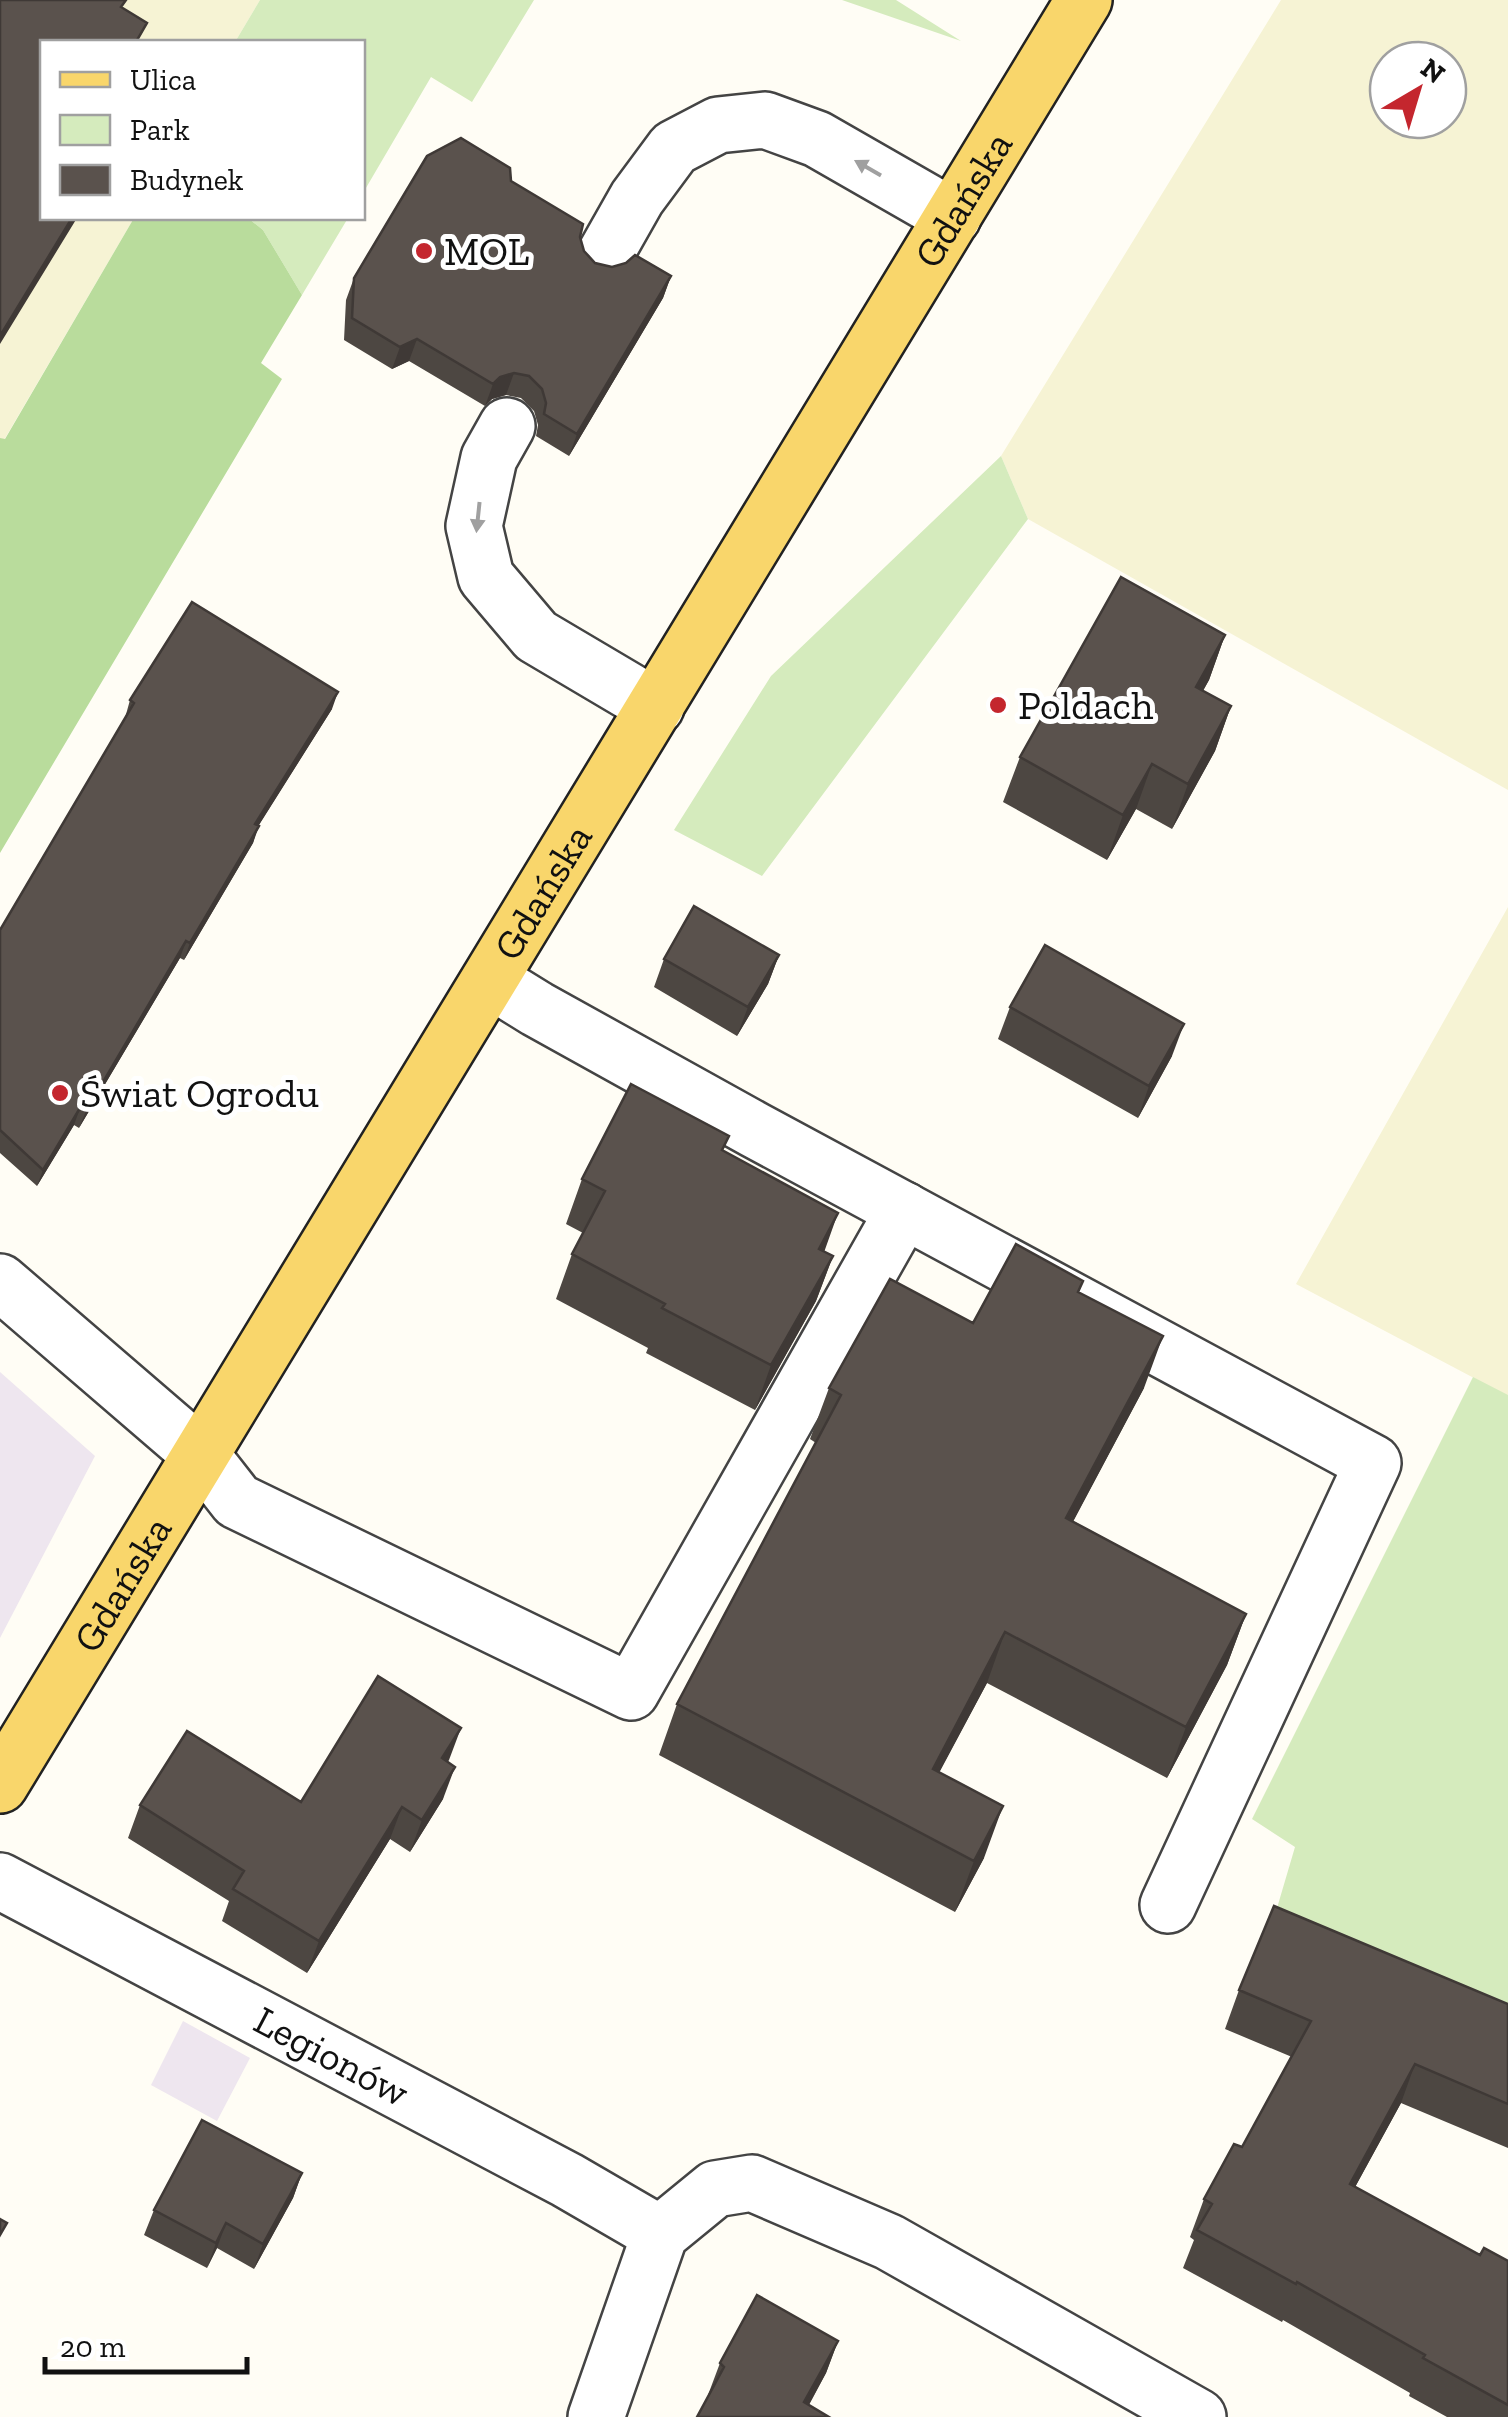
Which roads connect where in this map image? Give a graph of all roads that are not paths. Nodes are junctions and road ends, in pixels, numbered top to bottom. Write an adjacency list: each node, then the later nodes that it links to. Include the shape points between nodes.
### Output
1 (1084, 0): 2 (main road, Gdańska)
2 (953, 216): 3 (street, one-way to 3, via 817,139 765,120 718,125 674,148); 5 (main road, Gdańska)
3 (602, 258)
4 (507, 426): 5 (street, one-way to 5, via 489,458 474,526 486,577 536,636)
5 (656, 707): 6 (main road, Gdańska)
6 (490, 980): 7 (street); 9 (main road, Gdańska)
7 (904, 1210): 9 (street, via 631,1692 237,1502); 12 (street, via 1373,1463)
8 (0, 1282): 9 (street)
9 (201, 1455): 10 (main road, Gdańska)
10 (0, 1785)
11 (0, 1881): 13 (street, Legionów)
12 (1168, 1905)
13 (660, 2234): 14 (street); 15 (street, via 716,2189 752,2183 889,2242)
14 (596, 2417)
15 (1198, 2417)

